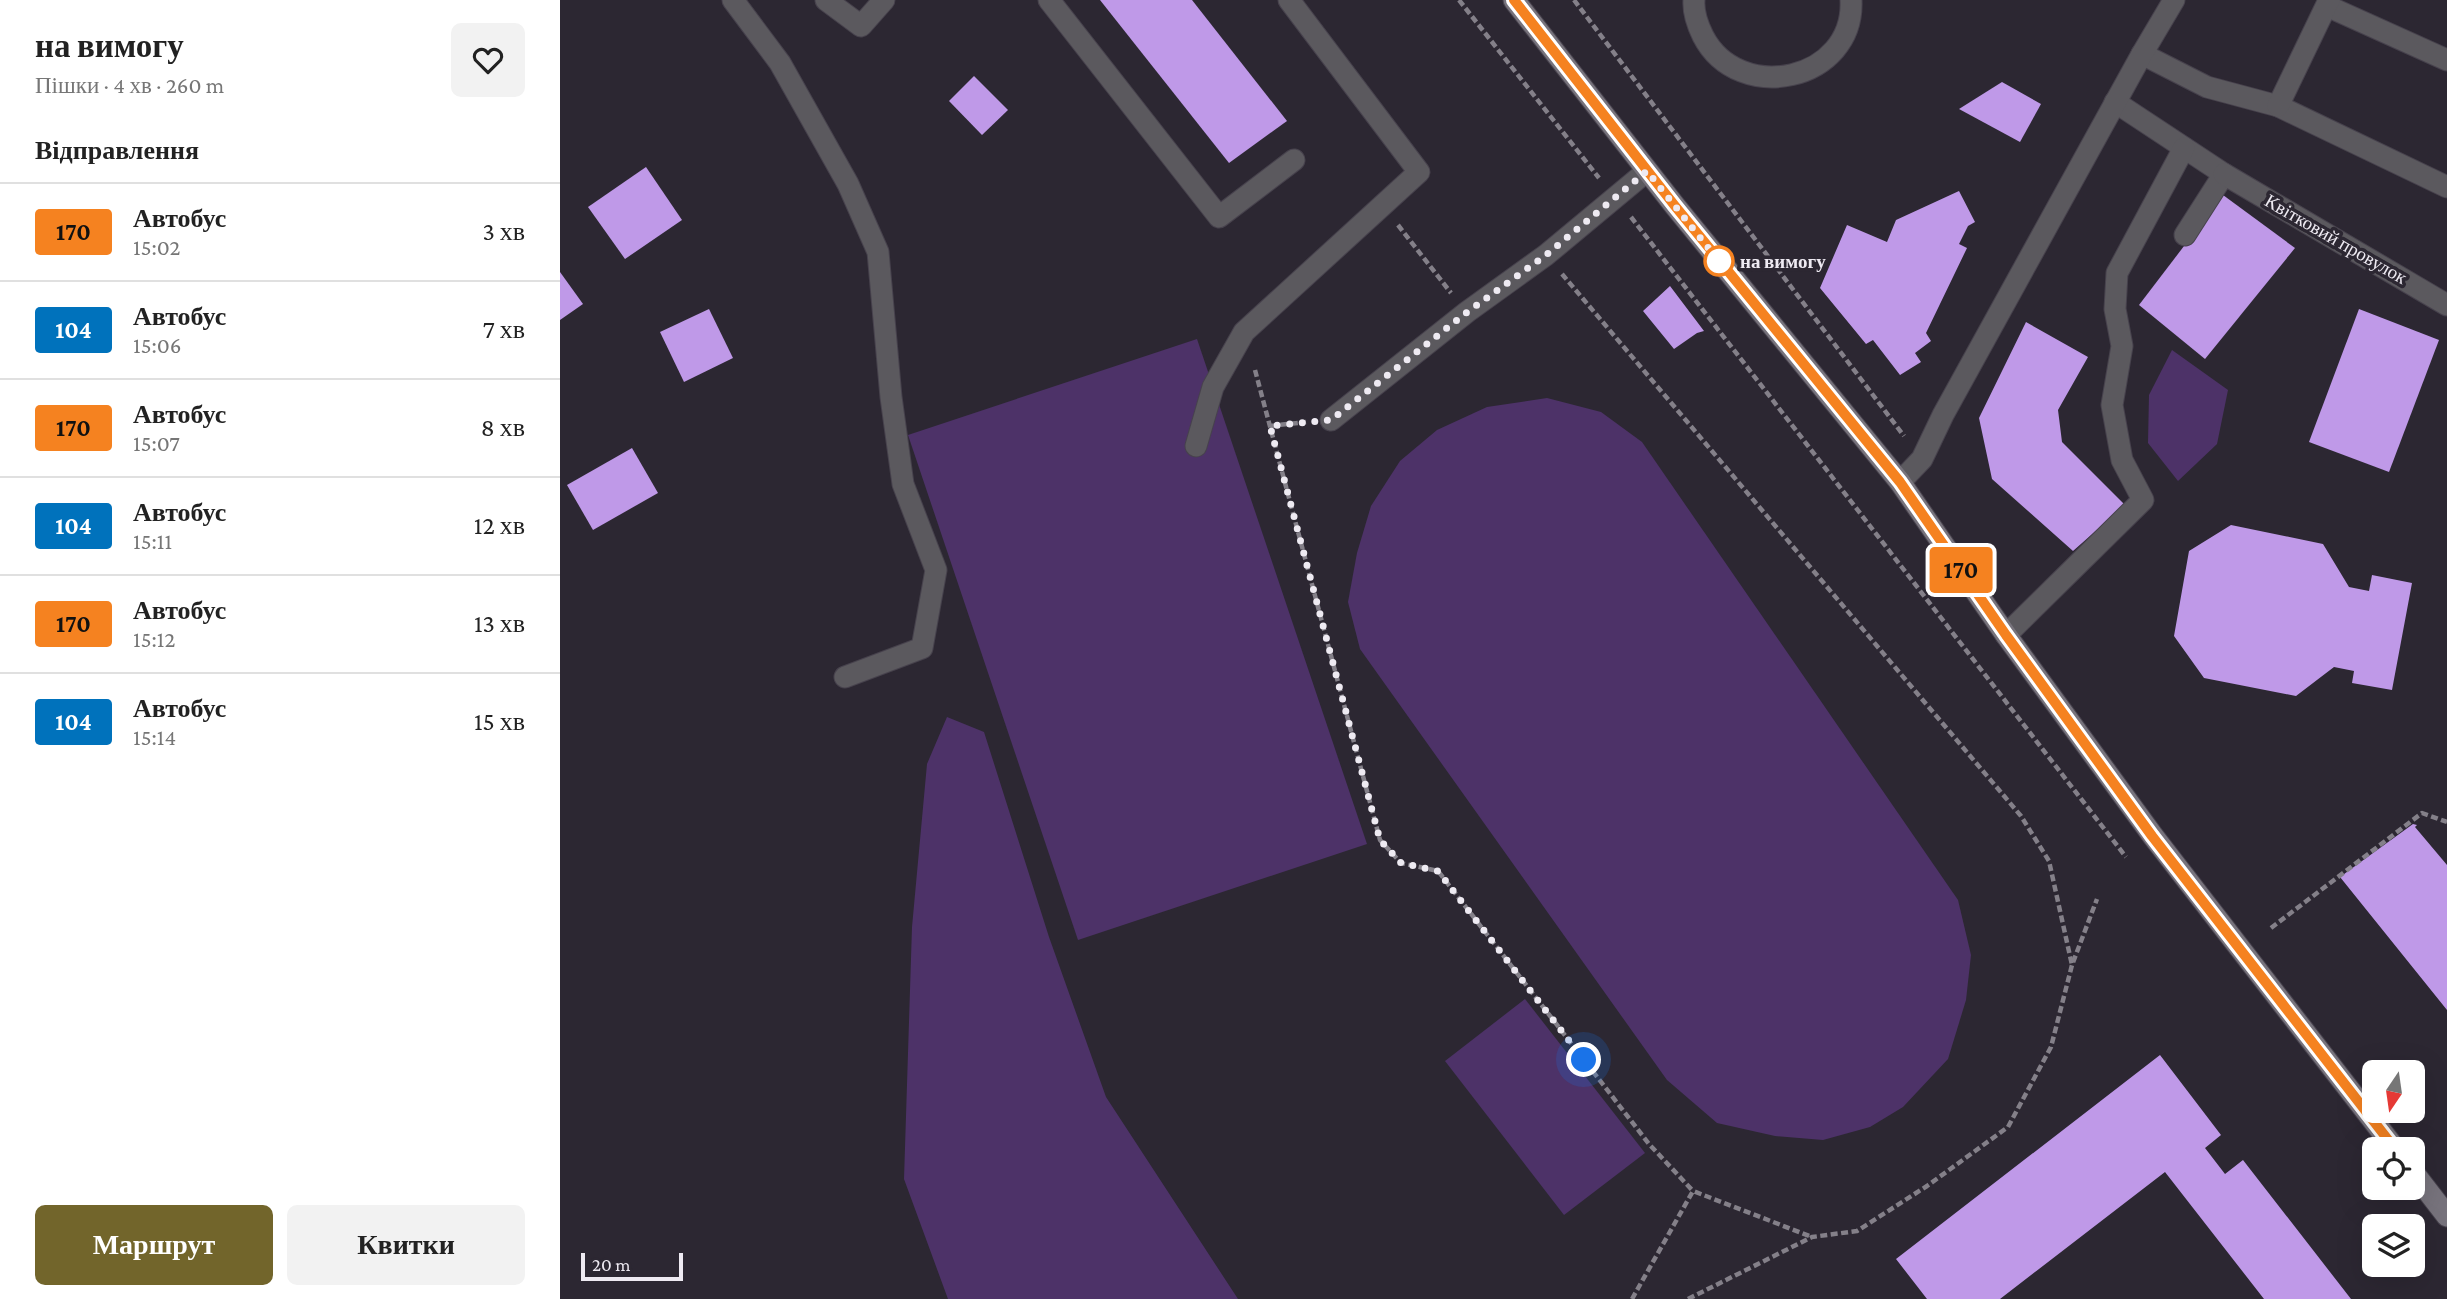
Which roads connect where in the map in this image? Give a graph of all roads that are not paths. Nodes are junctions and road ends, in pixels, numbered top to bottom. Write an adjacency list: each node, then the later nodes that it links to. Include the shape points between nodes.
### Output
1 (733, 0): 26 (street, via 780,63 848,184 878,252 903,484 936,570 922,648)
2 (826, 0): 3 (street, via 861,26)
3 (884, 0)
4 (1049, 0): 16 (street, via 1219,217)
5 (1289, 0): 23 (street, via 1419,172 1244,332 1213,387)
6 (1514, 0): 17 (main road)
7 (1694, 0): 8 (street, via 1697,23 1709,48 1729,66 1754,77 1793,76 1833,51 1844,33)
8 (1851, 0)
9 (2174, 0): 11 (street)
10 (2328, 3): 12 (street); 14 (street)
11 (2142, 54): 13 (street); 14 (street, via 2207,88)
12 (2447, 60)
13 (2115, 102): 15 (street, Квітковий провулок); 24 (street, via 1922,459)
14 (2278, 106): 19 (street)
15 (2183, 148): 18 (street, Квітковий провулок); 25 (street, via 2118,273 2115,309 2122,346 2112,405 2122,460 2143,500)
16 (1294, 160)
17 (1647, 171): 22 (street); 24 (main road)
18 (2224, 174): 20 (street); 21 (street, Квітковий провулок)
19 (2447, 187)
20 (2185, 235)
21 (2447, 305)
22 (1331, 420)
23 (1196, 446)
24 (1900, 482): 25 (main road)
25 (2006, 635): 27 (main road, via 2152,836)
26 (845, 677)
27 (2386, 1137)
28 (2425, 1188): 29 (main road)
29 (2447, 1216)

